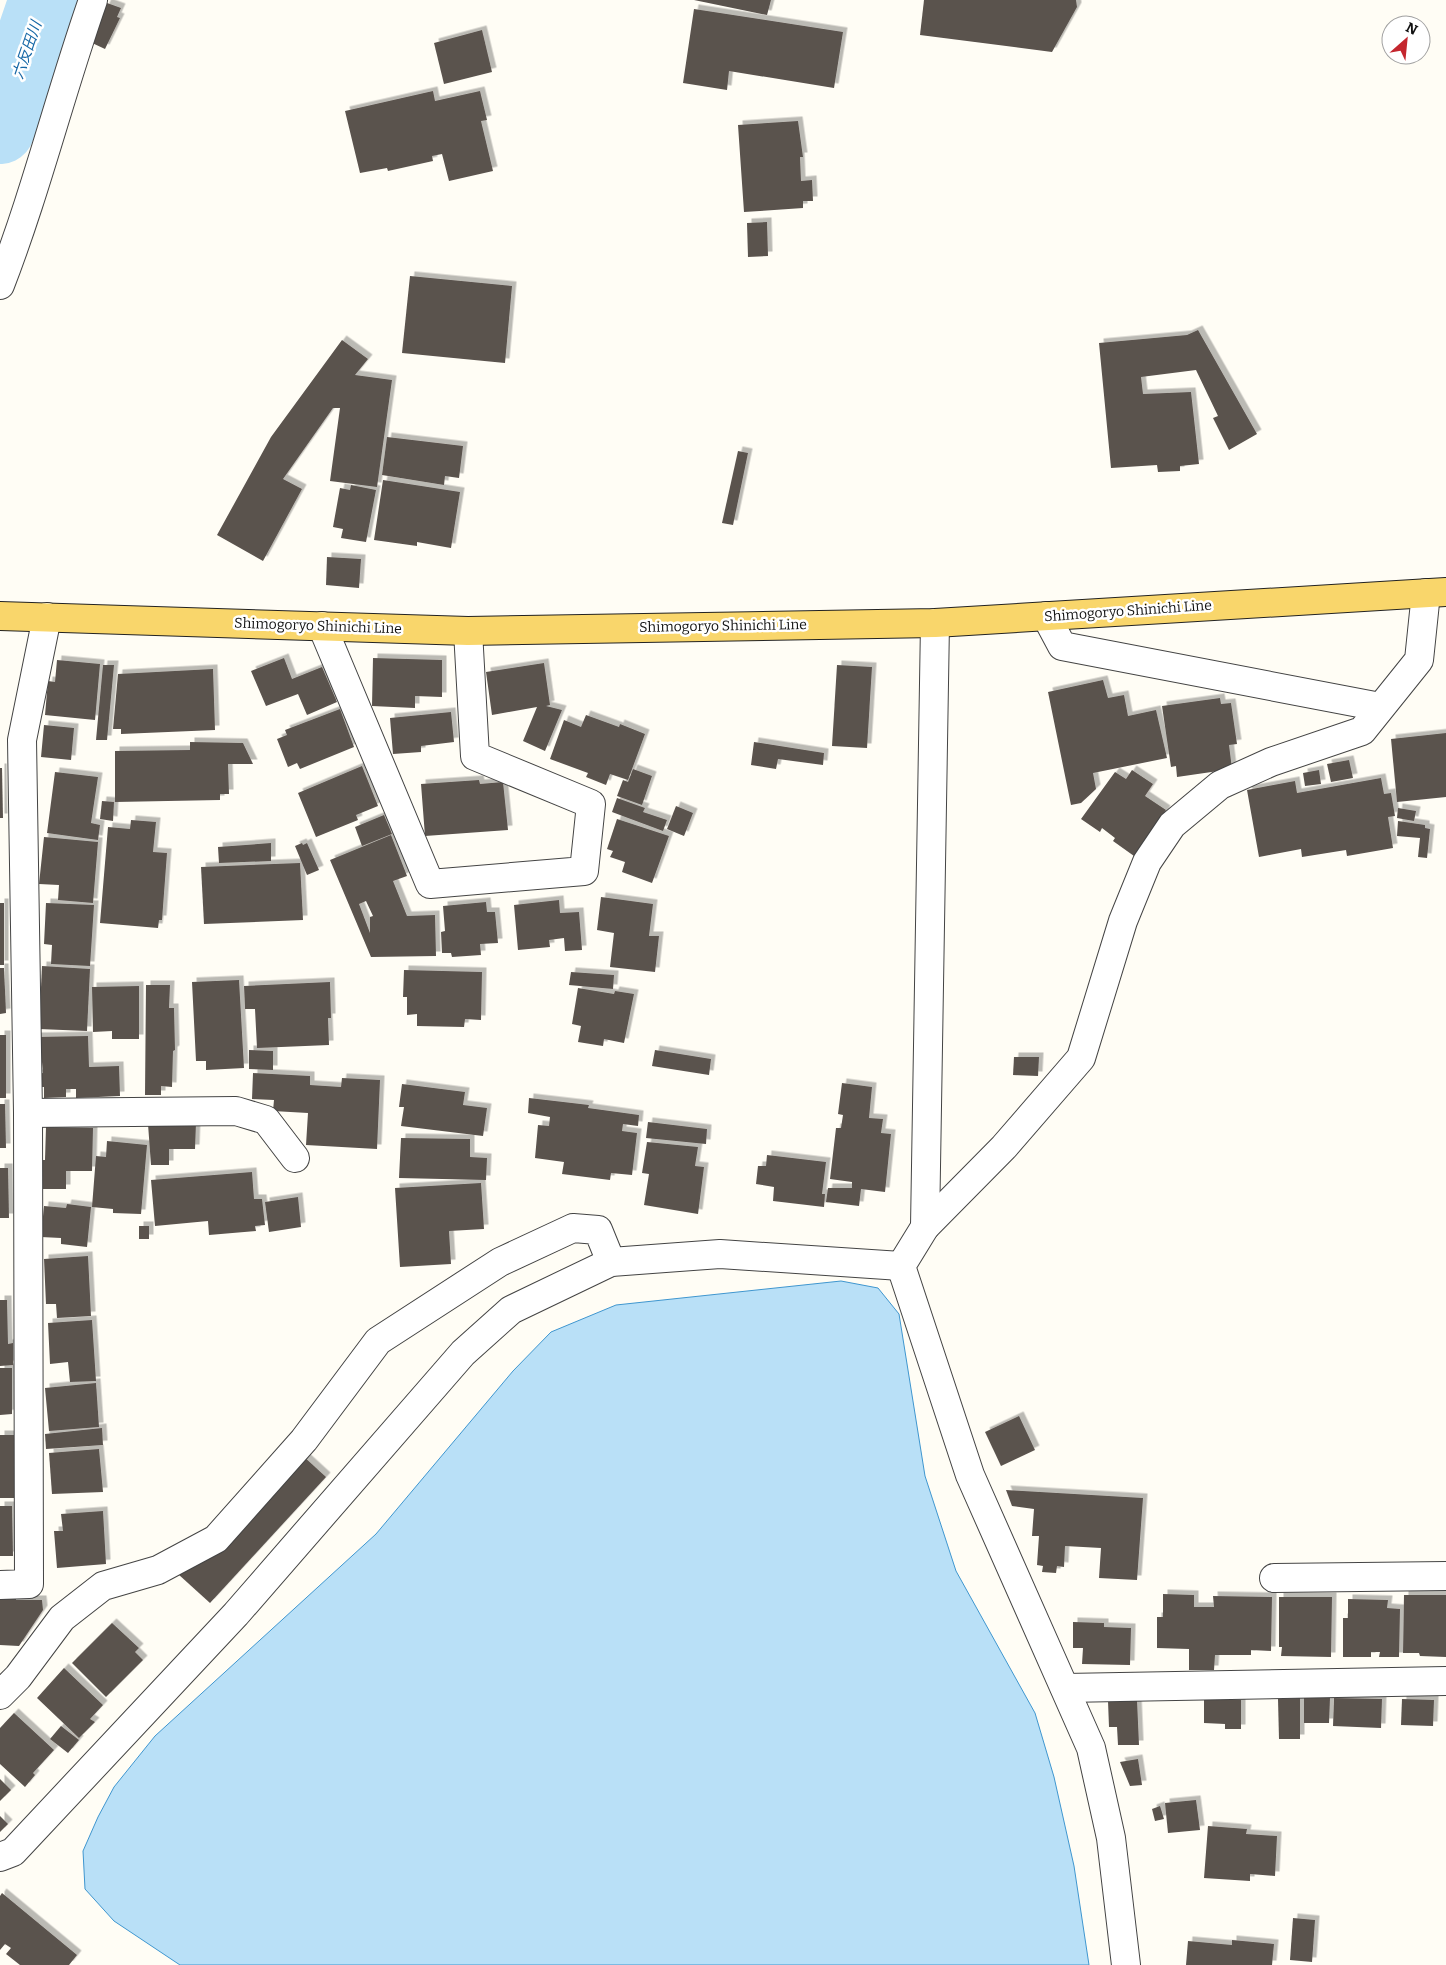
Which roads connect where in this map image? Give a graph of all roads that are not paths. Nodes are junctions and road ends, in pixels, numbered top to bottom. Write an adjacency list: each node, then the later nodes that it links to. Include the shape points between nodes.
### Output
1 (94, 0): 2 (street)
2 (0, 286)
3 (1436, 592): 5 (main road, Shimogoryo Shinichi Line); 10 (street, via 1419,660)
4 (0, 616): 6 (main road, Shimogoryo Shinichi Line)
5 (1046, 616): 7 (main road, Shimogoryo Shinichi Line); 10 (street, via 1062,646)
6 (47, 617): 8 (main road, Shimogoryo Shinichi Line); 11 (street, via 22,740)
7 (935, 623): 9 (main road, Shimogoryo Shinichi Line); 13 (street)
8 (322, 626): 9 (main road, Shimogoryo Shinichi Line); 9 (street, via 430,884 584,871 591,804 475,756)
9 (468, 631)
10 (1380, 708): 13 (street, via 1362,731 1271,762 1220,785 1172,825 1147,862 1123,921 1081,1058 1004,1147)
11 (28, 1113): 12 (street, via 236,1111 266,1120); 18 (street, via 29,1584)
12 (294, 1158)
13 (925, 1227): 15 (street)
14 (612, 1262): 15 (street, via 720,1254); 21 (street, via 598,1230 573,1228 500,1262 378,1341 304,1440 216,1539 158,1570 103,1586 62,1618 18,1677); 22 (street, via 511,1310 464,1353 236,1614 13,1852)
15 (901, 1266): 20 (street, via 970,1475)
16 (1446, 1576): 17 (street)
17 (1274, 1578)
18 (0, 1584)
19 (1446, 1681): 20 (street)
20 (1065, 1688): 23 (street, via 1090,1748 1111,1838)
21 (0, 1695)
22 (0, 1857)
23 (1126, 1965)

